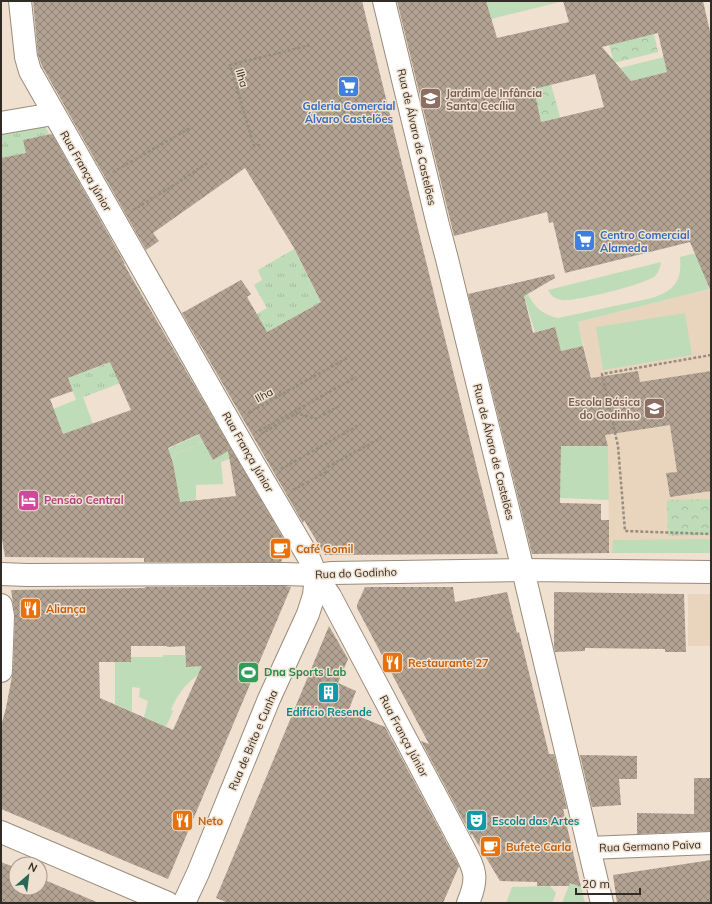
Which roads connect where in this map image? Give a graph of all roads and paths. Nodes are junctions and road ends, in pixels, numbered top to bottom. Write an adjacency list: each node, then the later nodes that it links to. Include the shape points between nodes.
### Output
1 (20, 1): 4 (street, Rua França Júnior, via 30,72)
2 (384, 1): 22 (street, Rua de Álvaro de Castelões)
3 (311, 45): 7 (path, Ilha, via 230,65 254,146)
4 (54, 114): 5 (street); 9 (street, Rua França Júnior)
5 (1, 123)
6 (190, 128): 9 (path)
7 (260, 145)
8 (207, 163): 10 (path)
9 (93, 183): 10 (street, Rua França Júnior)
10 (115, 220): 15 (street, Rua França Júnior)
11 (711, 355): 21 (path, via 602,374 618,446 625,531)
12 (347, 358): 15 (path, Ilha)
13 (356, 377): 18 (path)
14 (339, 406): 18 (path, via 316,419 297,413)
15 (230, 422): 18 (street, Rua França Júnior)
16 (361, 424): 19 (path)
17 (381, 438): 20 (path, via 324,469 326,472)
18 (242, 443): 19 (street, Rua França Júnior)
19 (263, 479): 20 (street, Rua França Júnior)
20 (275, 500): 25 (street, Rua França Júnior, via 309,558)
21 (711, 534)
22 (523, 570): 23 (street, Rua do Godinho); 25 (street, Rua do Godinho); 30 (street, Rua de Álvaro de Castelões)
23 (711, 572)
24 (1, 574): 25 (street, Rua do Godinho)
25 (316, 575): 32 (street, Rua de Brito e Cunha, via 314,595 308,614); 33 (street, Rua França Júnior, via 330,596 472,864 474,884)
26 (1, 604): 27 (street)
27 (1, 671)
28 (1, 832): 31 (street)
29 (711, 844): 30 (street, Rua Germano Paiva)
30 (589, 848): 34 (street, Rua de Álvaro de Castelões)
31 (168, 903)
32 (184, 903)
33 (468, 903)
34 (602, 903)

